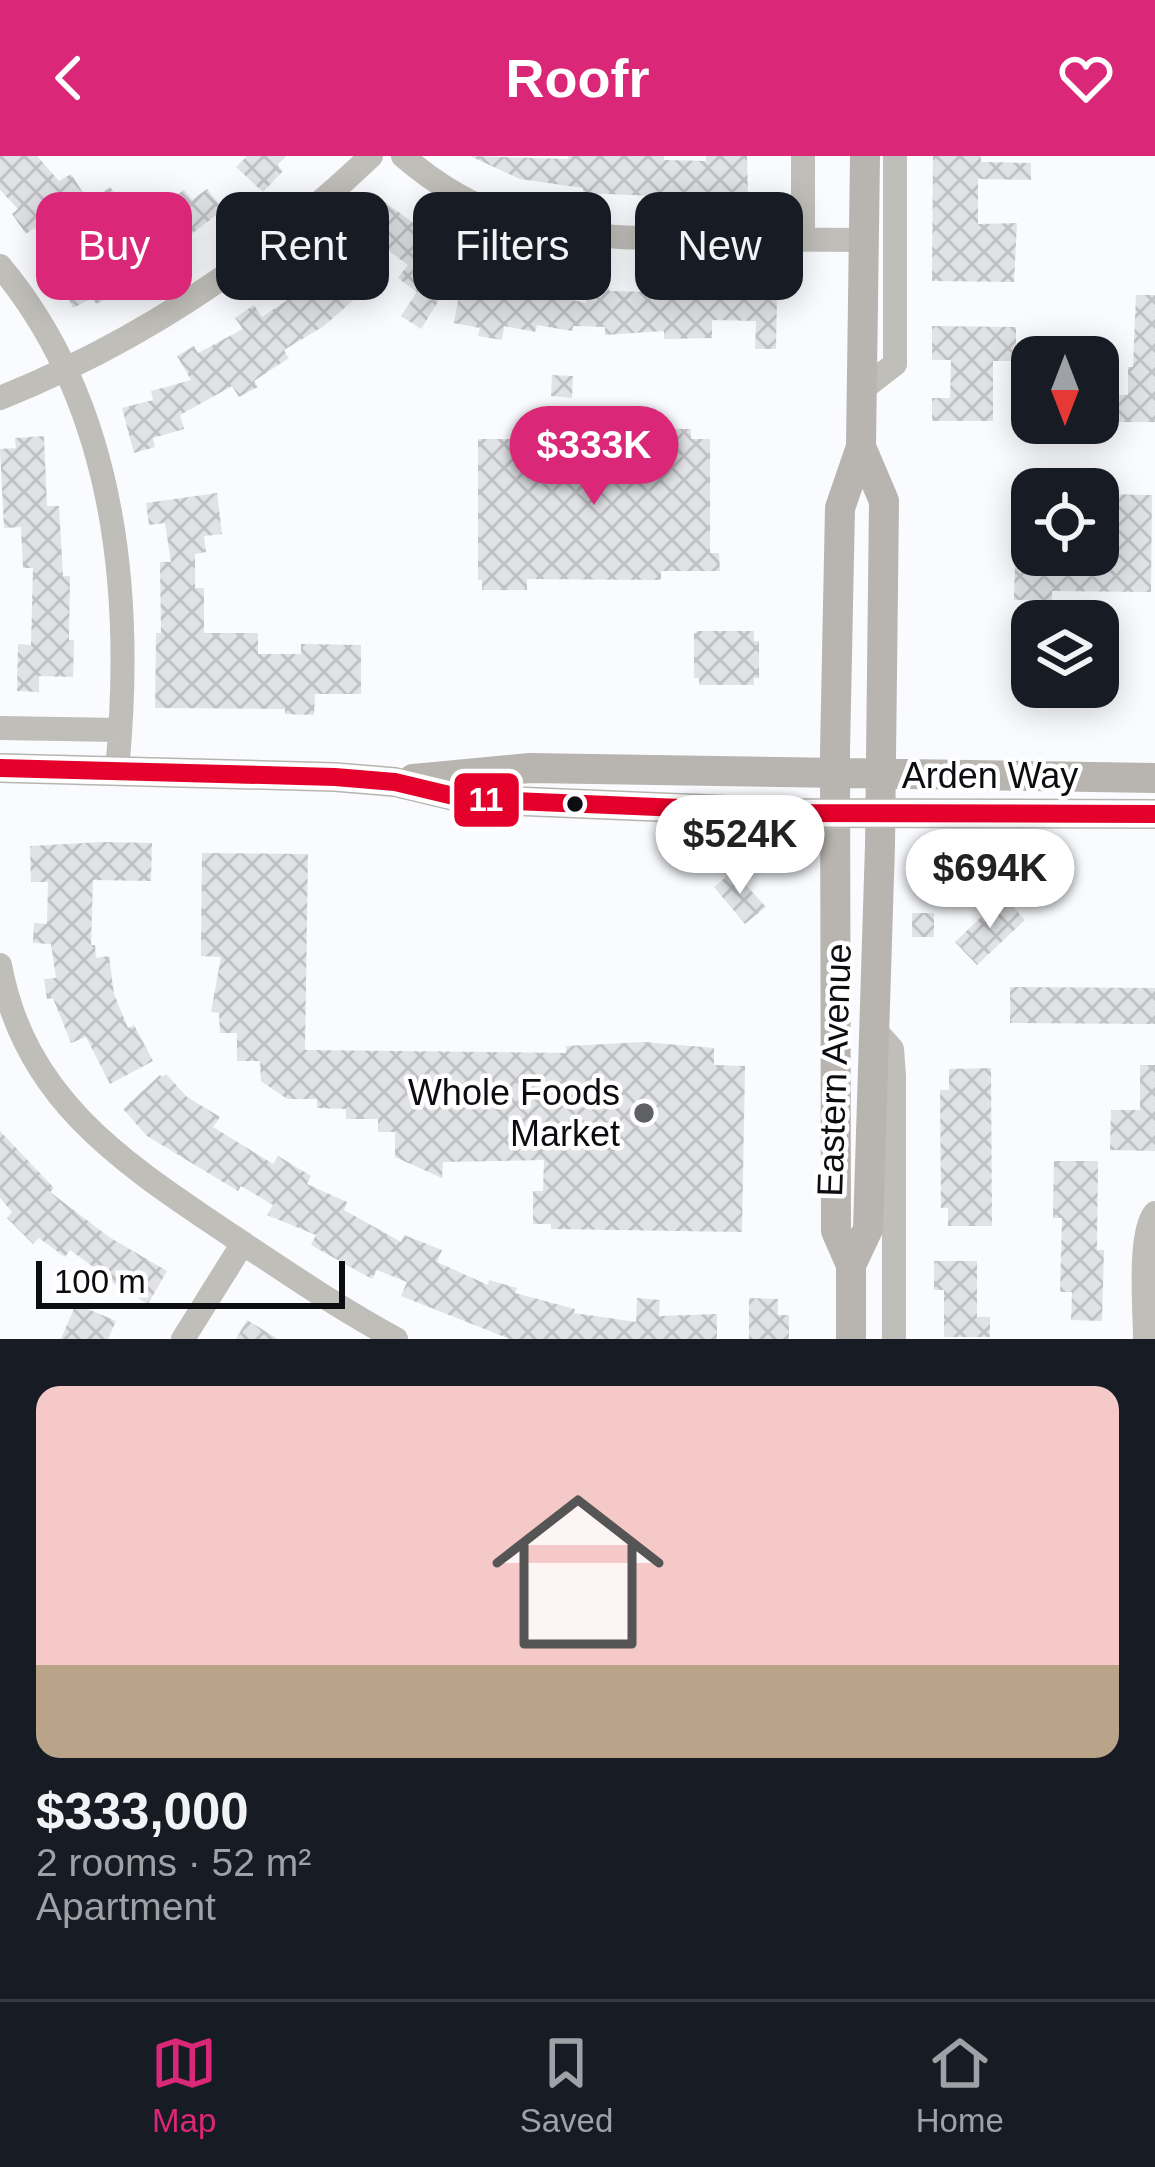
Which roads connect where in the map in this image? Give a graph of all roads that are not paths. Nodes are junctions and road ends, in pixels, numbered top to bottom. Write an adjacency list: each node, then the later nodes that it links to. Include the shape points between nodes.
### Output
1 (371, 156): 11 (street, via 229,274)
2 (403, 156): 7 (street, via 482,209 544,230)
3 (803, 156): 6 (street)
4 (865, 156): 9 (main road, Eastern Avenue)
5 (895, 156): 12 (street, via 895,364)
6 (803, 192)
7 (635, 238)
8 (803, 239): 9 (street)
9 (865, 240): 12 (main road, Eastern Avenue)
10 (0, 266): 11 (street)
11 (66, 369): 13 (street); 16 (street, via 100,460 115,536)
12 (864, 388): 14 (main road, Eastern Avenue)
13 (0, 398)
14 (861, 447): 19 (main road, Eastern Avenue, via 840,508); 20 (main road, Eastern Avenue, via 884,501)
15 (0, 728): 16 (street)
16 (119, 730): 18 (street)
17 (0, 768): 18 (main road, Arden Way)
18 (117, 770): 22 (main road, Arden Way)
19 (836, 772): 20 (main road, Arden Way); 22 (main road, Arden Way, via 530,768); 23 (main road, Eastern Avenue)
20 (878, 772): 21 (main road, Arden Way); 24 (main road, Eastern Avenue)
21 (1155, 778)
22 (395, 782): 23 (main road, Arden Way, via 466,800)
23 (836, 813): 24 (main road, Arden Way); 30 (main road, Eastern Avenue, via 836,1231)
24 (879, 814): 25 (main road, Arden Way); 27 (main road, Eastern Avenue)
25 (1155, 814)
26 (0, 965): 29 (street, via 36,1061 67,1106 132,1169)
27 (875, 1030): 30 (main road, Eastern Avenue, via 868,1229); 34 (street, via 892,1049 894,1076)
28 (1155, 1213): 35 (street, via 1148,1221)
29 (243, 1243): 31 (street); 32 (street)
30 (851, 1265): 33 (main road, Eastern Avenue)
31 (183, 1339)
32 (396, 1339)
33 (851, 1339)
34 (894, 1339)
35 (1145, 1339)

